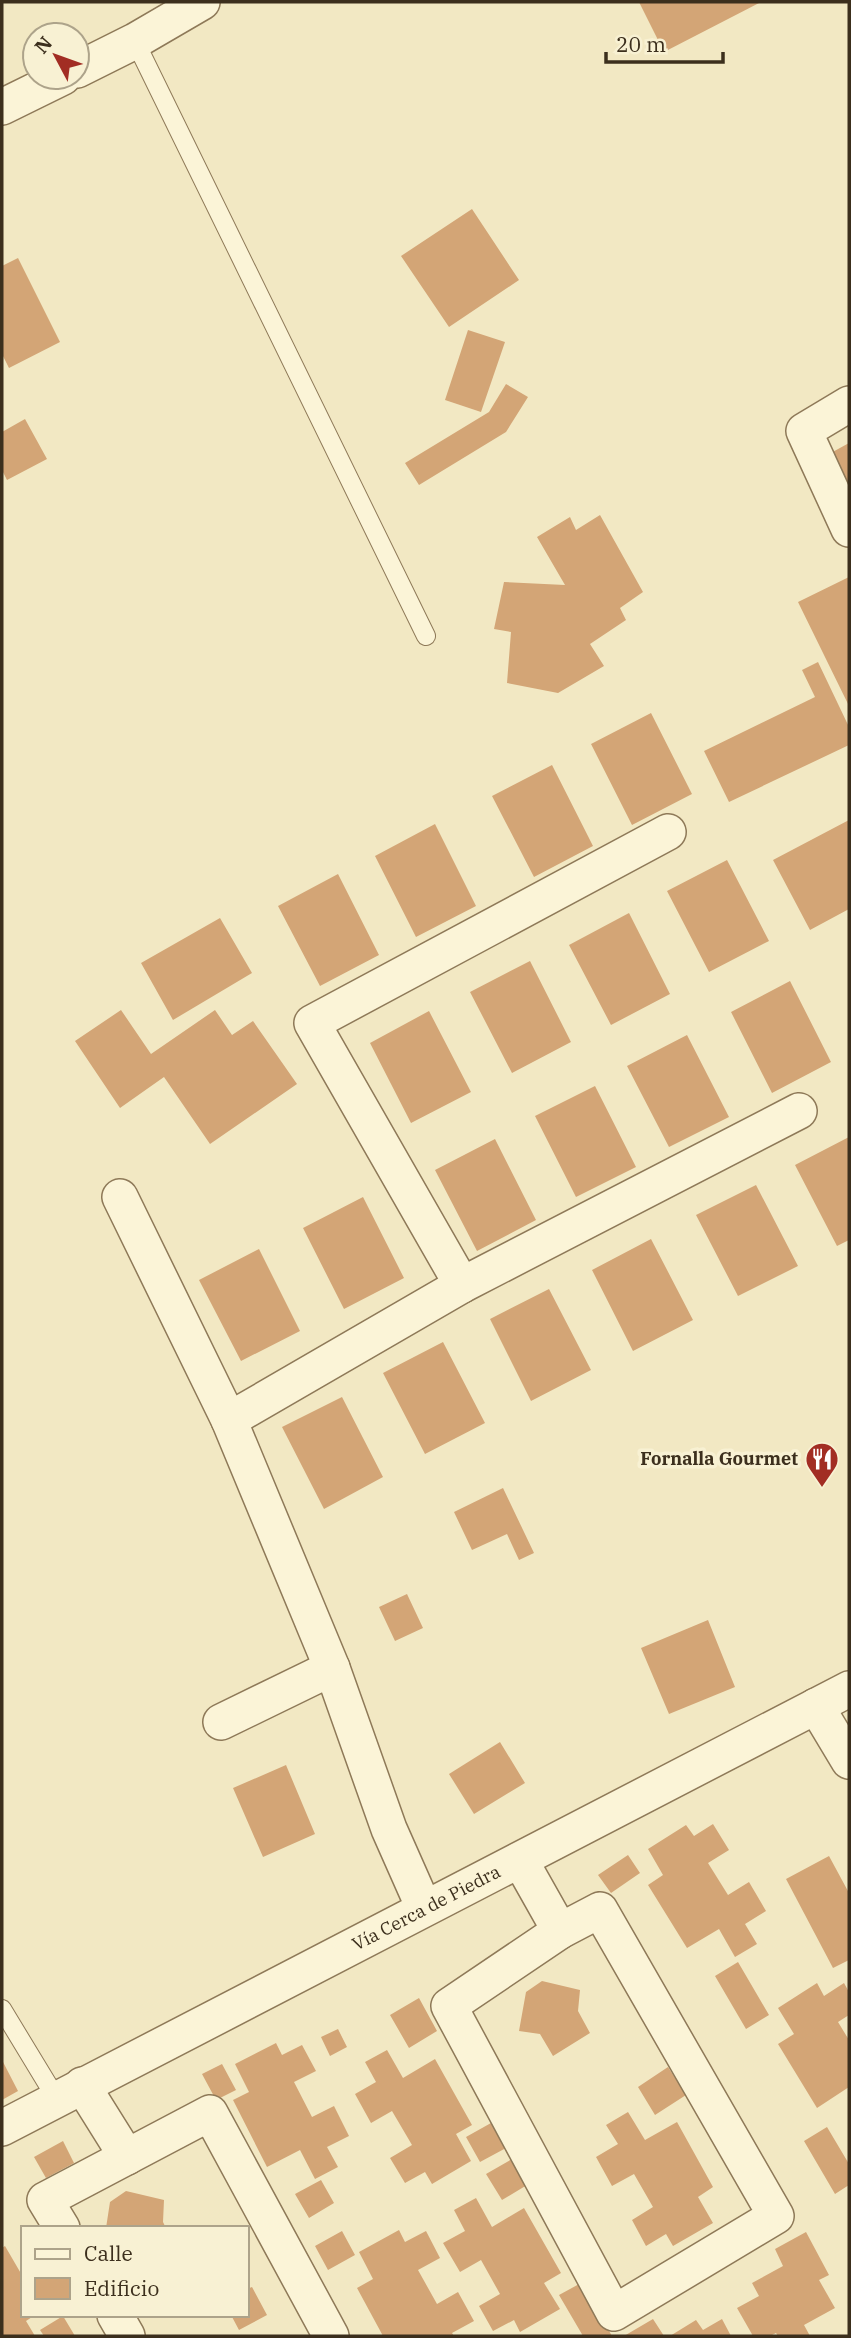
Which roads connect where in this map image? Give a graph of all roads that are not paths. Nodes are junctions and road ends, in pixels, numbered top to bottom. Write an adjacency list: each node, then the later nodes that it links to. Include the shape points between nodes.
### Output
1 (202, 2): 2 (street)
2 (135, 41): 3 (street); 8 (lane)
3 (91, 63)
4 (34, 91): 5 (street)
5 (2, 107)
6 (849, 404): 7 (street, via 804,431)
7 (849, 529)
8 (426, 636)
9 (668, 832): 12 (street, via 312,1023)
10 (799, 1111): 12 (street)
11 (120, 1197): 13 (street)
12 (462, 1285): 13 (street)
13 (229, 1420): 14 (street)
14 (332, 1668): 17 (street); 20 (street, via 389,1829)
15 (849, 1689): 16 (street, Vía Cerca de Piedra)
16 (816, 1706): 18 (street); 19 (street, Vía Cerca de Piedra)
17 (221, 1722)
18 (849, 1761)
19 (520, 1860): 20 (street, Vía Cerca de Piedra); 21 (street)
20 (424, 1908): 23 (street, Vía Cerca de Piedra)
21 (560, 1931): 21 (street, via 449,2006 614,2313 776,2216 600,1910)
22 (2, 2009): 23 (lane)
23 (69, 2092): 24 (street, Vía Cerca de Piedra); 25 (street)
24 (2, 2128)
25 (127, 2157): 26 (street, via 45,2200); 29 (street, via 210,2113)
26 (61, 2226)
27 (116, 2317): 28 (street)
28 (127, 2336)
29 (331, 2336)

